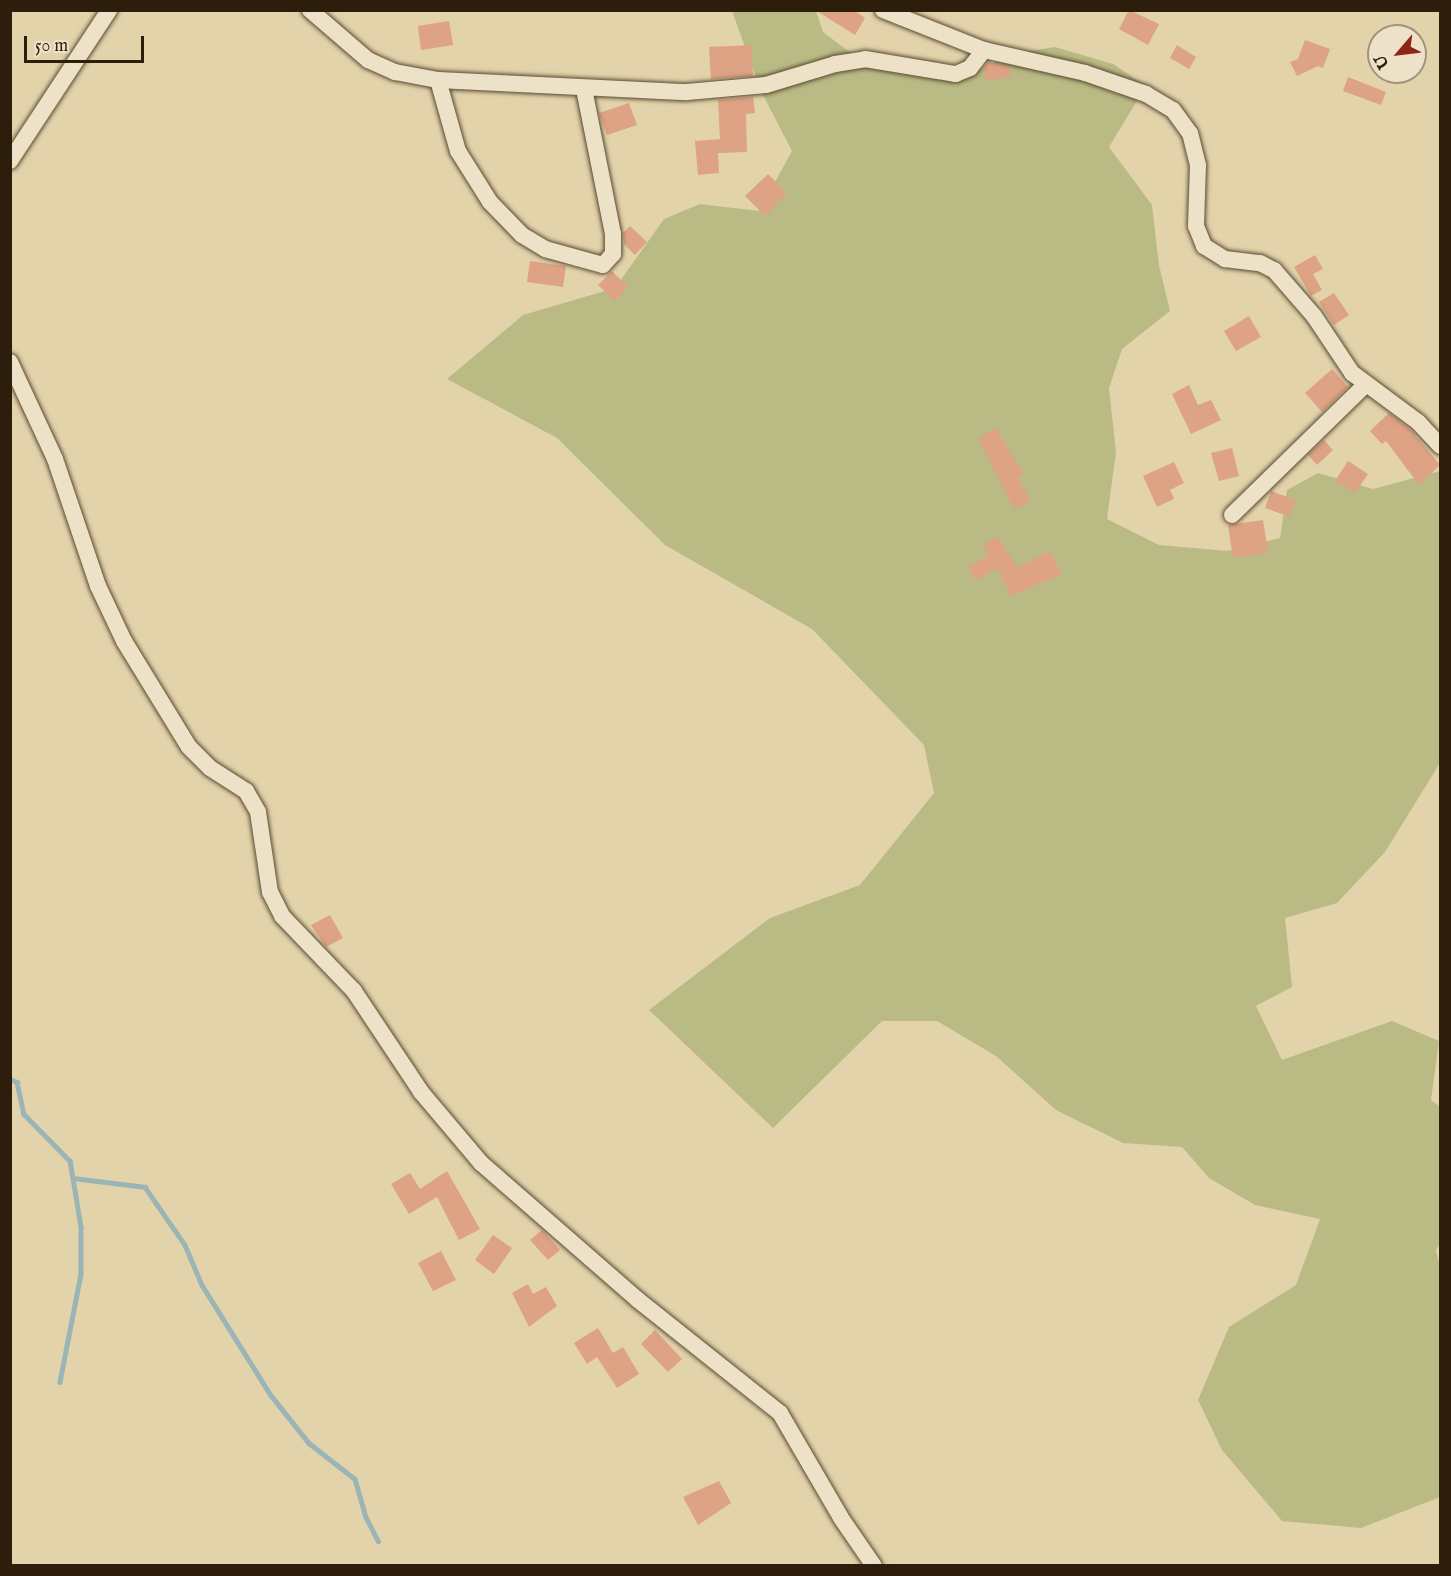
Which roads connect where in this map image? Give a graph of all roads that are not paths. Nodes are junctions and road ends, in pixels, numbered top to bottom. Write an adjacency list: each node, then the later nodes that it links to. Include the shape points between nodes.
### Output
1 (109, 10): 7 (street)
2 (310, 10): 5 (street, via 368,60 395,72)
3 (883, 10): 4 (street)
4 (984, 50): 6 (street, via 974,64 956,74 865,59 835,64 766,86 687,92); 9 (street, via 1085,73 1146,94 1173,110 1186,125 1196,154 1196,226 1204,246 1225,259 1260,263 1274,270 1297,294 1345,364)
5 (438, 80): 6 (street); 6 (street, via 458,151 490,202 522,235 545,249 603,265 613,254 613,234)
6 (584, 89)
7 (10, 161)
8 (10, 362): 12 (street, via 55,459 98,586 124,641 189,747 210,768 246,790 258,812 270,892 282,916 354,991 421,1092 481,1162 638,1300 780,1413)
9 (1365, 385): 10 (street, via 1418,422); 11 (street)
10 (1440, 446)
11 (1232, 515)
12 (874, 1566)

